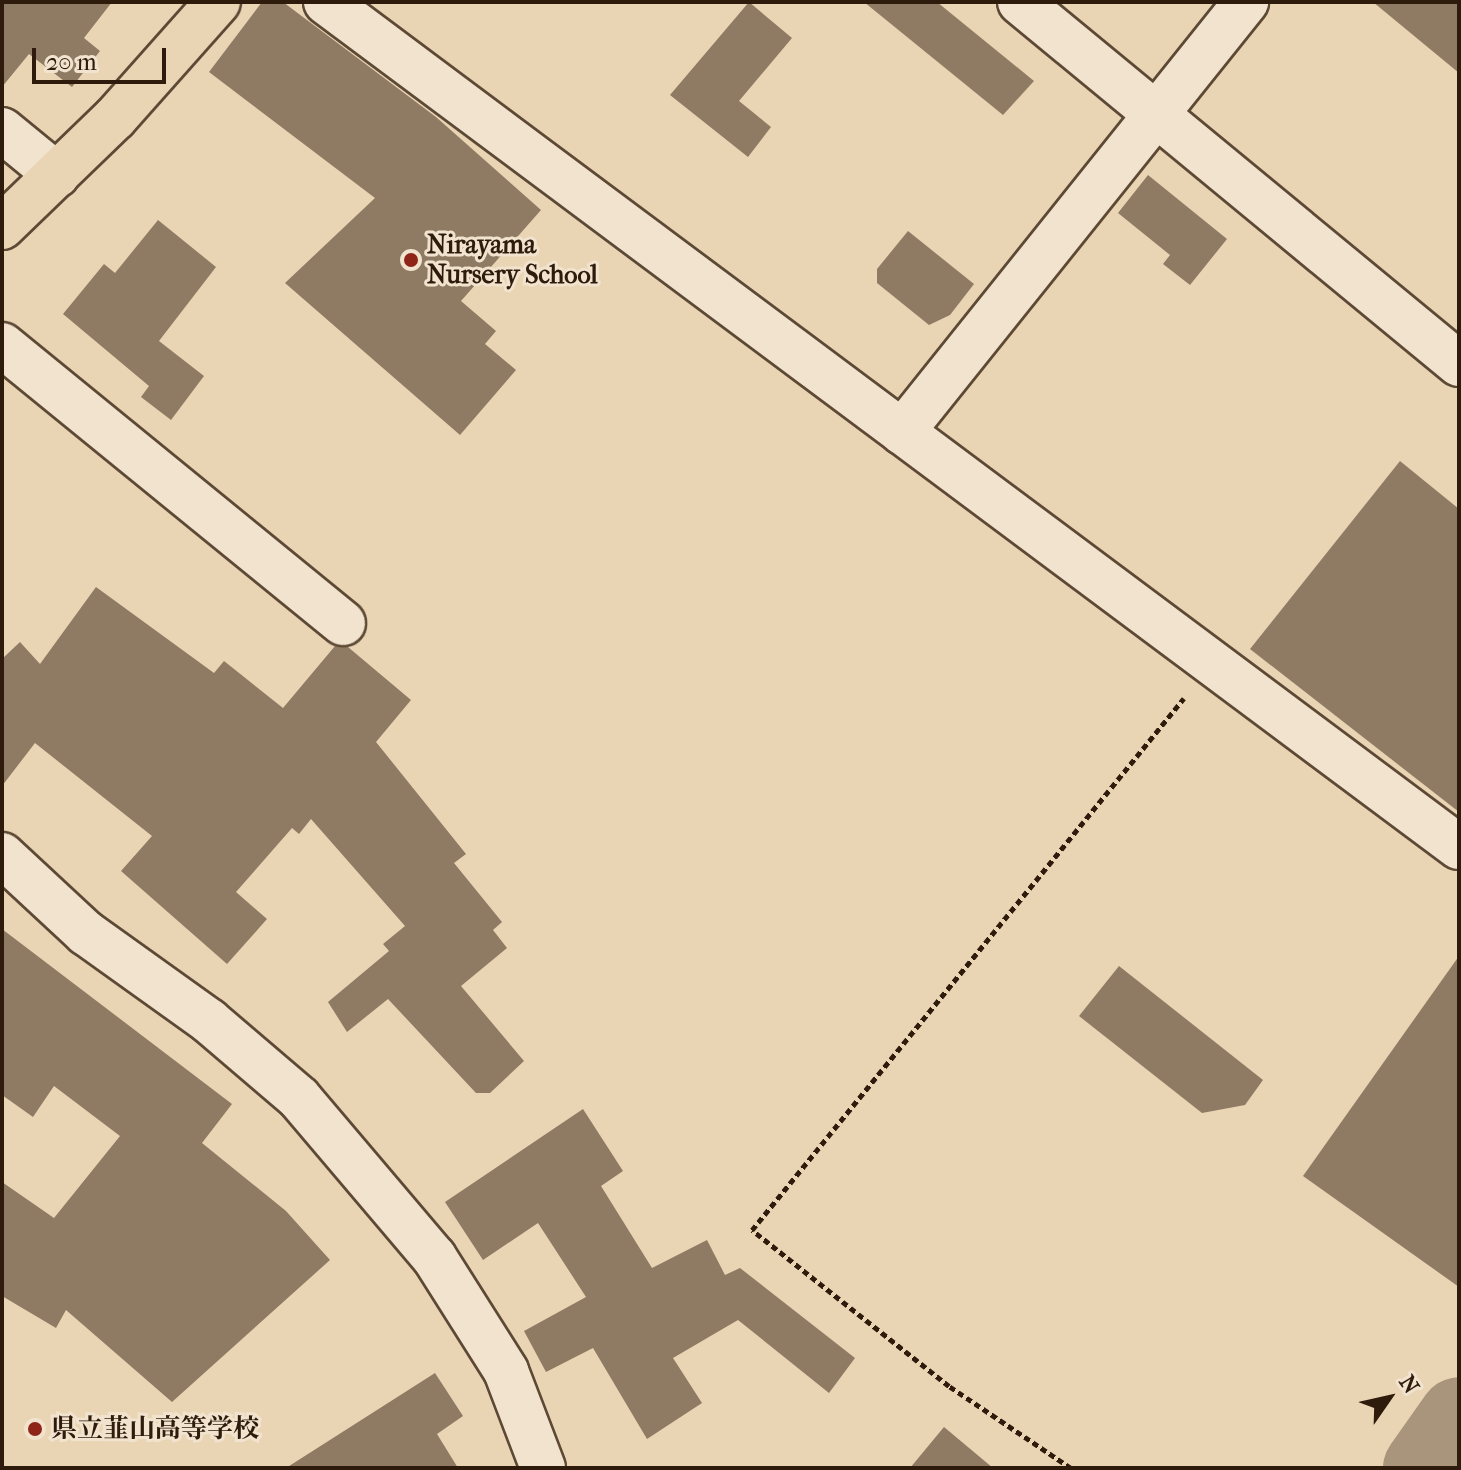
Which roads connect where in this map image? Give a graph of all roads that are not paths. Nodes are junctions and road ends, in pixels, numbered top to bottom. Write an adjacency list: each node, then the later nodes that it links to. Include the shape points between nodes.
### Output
1 (218, 2): 7 (main road)
2 (326, 2): 11 (street)
3 (1020, 2): 5 (street)
4 (1246, 2): 5 (street)
5 (1155, 114): 10 (street); 11 (street)
6 (2, 130): 7 (street)
7 (57, 175): 8 (main road)
8 (2, 227)
9 (2, 345): 12 (street)
10 (1459, 364)
11 (902, 432): 13 (street)
12 (343, 623)
13 (1459, 847)
14 (2, 855): 15 (street, via 86,933 209,1021 299,1098 434,1257 506,1371)
15 (543, 1468)

